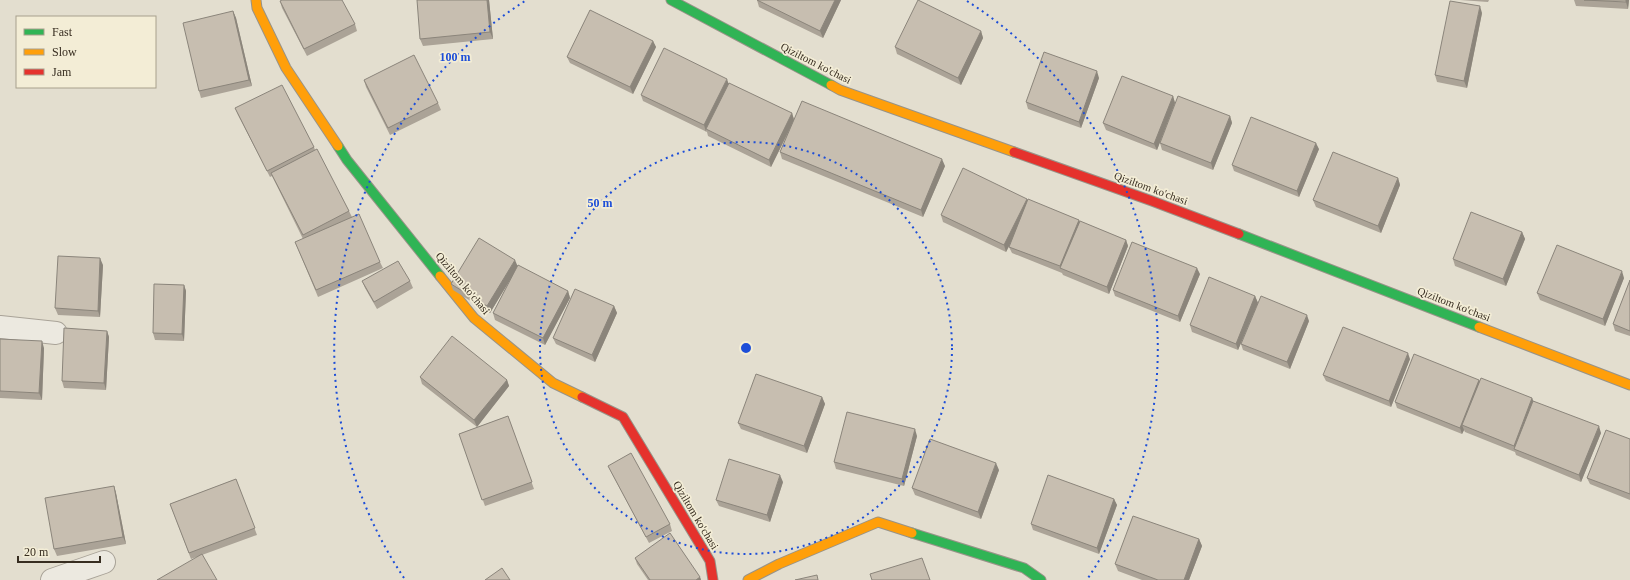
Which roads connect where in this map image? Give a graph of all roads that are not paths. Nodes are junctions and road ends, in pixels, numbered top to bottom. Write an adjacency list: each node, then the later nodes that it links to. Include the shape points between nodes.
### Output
1 (256, 0): 8 (street, Qiziltom ko'chasi, via 257,8 286,68 347,160 474,318 553,383 623,417 710,561)
2 (671, 0): 5 (street, Qiziltom ko'chasi, via 840,90 1152,201)
3 (0, 327): 4 (street)
4 (56, 333)
5 (1630, 385)
6 (104, 562): 7 (street)
7 (52, 580)
8 (713, 580)
9 (748, 580): 10 (street, via 878,522 1024,568)
10 (1041, 580)

